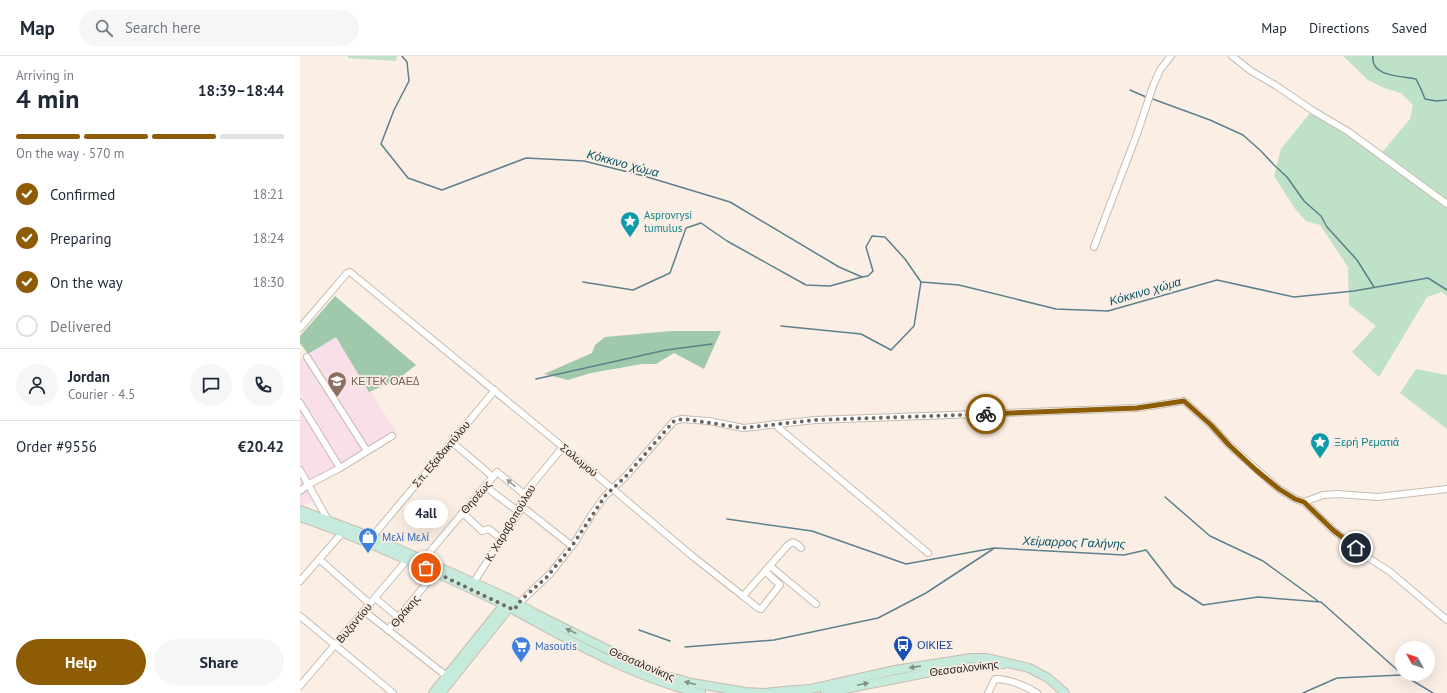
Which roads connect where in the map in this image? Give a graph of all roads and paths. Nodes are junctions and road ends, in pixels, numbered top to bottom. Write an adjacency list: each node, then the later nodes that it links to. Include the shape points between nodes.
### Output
1 (1170, 56): 4 (street, via 1160,70)
2 (1232, 56): 3 (street, via 1349,132)
3 (1447, 204)
4 (1094, 247)
5 (300, 328): 7 (street, Σολωμού, via 350,272)
6 (307, 357): 13 (street)
7 (495, 390): 11 (street, Σπ. Εξαδακτύλου); 12 (street, Σολωμού)
8 (300, 403): 14 (street)
9 (774, 424): 19 (street, via 743,428 682,419 674,421); 23 (street, via 815,420 1137,408 1184,401 1268,480 1295,499); 34 (street)
10 (392, 436): 13 (street)
11 (452, 442): 16 (street); 30 (street, Σπ. Εξαδακτύλου)
12 (563, 447): 19 (street, Σολωμού); 22 (street, Κ. Χαραβοπούλου)
13 (367, 451): 14 (street)
14 (340, 468): 17 (street)
15 (300, 470): 17 (street)
16 (493, 477): 18 (street, Θησέως); 22 (street, Θησέως, one-way to 16, via 498,472)
17 (309, 484): 21 (street); 28 (street)
18 (486, 487): 24 (street); 26 (street, Θησέως)
19 (612, 489): 32 (street); 42 (street, Σολωμού)
20 (1447, 489): 23 (street, via 1378,497 1323,495)
21 (300, 491)
22 (524, 494): 24 (street, Κ. Χαραβοπούλου)
23 (1304, 502): 50 (street, via 1333,530 1389,571)
24 (519, 508): 31 (street, Κ. Χαραβοπούλου); 32 (street)
25 (300, 510): 28 (main road, Θεσσαλονίκης)
26 (461, 514): 31 (street, via 482,531 489,529); 37 (street, Θησέως)
27 (300, 517): 29 (main road, Θεσσαλονίκης)
28 (328, 520): 30 (main road, Θεσσαλονίκης)
29 (342, 533): 35 (street); 36 (main road, Θεσσαλονίκης)
30 (372, 537): 37 (main road, Θεσσαλονίκης)
31 (501, 539): 41 (street, Κ. Χαραβοπούλου)
32 (572, 546): 46 (street, via 546,578)
33 (801, 548): 38 (street, via 793,542 788,545)
34 (928, 552)
35 (319, 559): 40 (street); 44 (street)
36 (407, 560): 39 (main road, Θεσσαλονίκης); 43 (street, Βυζαντίου)
37 (423, 560): 41 (main road, Θεσσαλονίκης)
38 (767, 569): 42 (street); 42 (street, Σολωμού, via 780,586 766,603 759,609); 45 (street)
39 (436, 572): 46 (main road, Θεσσαλονίκης); 49 (street, Θράκης)
40 (300, 581)
41 (474, 582): 46 (main road, Θεσσαλονίκης)
42 (743, 596)
43 (375, 598): 44 (street, Βυζαντίου); 49 (street)
44 (370, 604): 47 (street, Βυζαντίου)
45 (816, 604)
46 (511, 605): 53 (main road, Θεσσαλονίκης, one-way to 46, via 992,658 971,658 895,670 811,689 745,692 692,683 663,674 538,615); 54 (main road); 59 (main road, Θεσσαλονίκης, via 557,634 620,664)
47 (364, 611): 51 (street); 52 (street, Βυζαντίου)
48 (300, 616): 52 (street)
49 (399, 618): 51 (street, Θράκης)
50 (1447, 620)
51 (388, 630): 54 (street)
52 (335, 646): 55 (street, Βυζαντίου); 56 (street)
53 (1008, 663): 60 (main road, Θεσσαλονίκης, one-way to 53, via 946,668); 63 (main road, Θεσσαλονίκης, via 1020,664 1039,672)
54 (449, 678): 57 (main road); 58 (main road)
55 (300, 686)
56 (393, 693)
57 (433, 693)
58 (441, 693)
59 (701, 693)
60 (825, 693)
61 (988, 693): 62 (street, via 995,679 1004,679)
62 (1037, 693)
63 (1065, 693)

